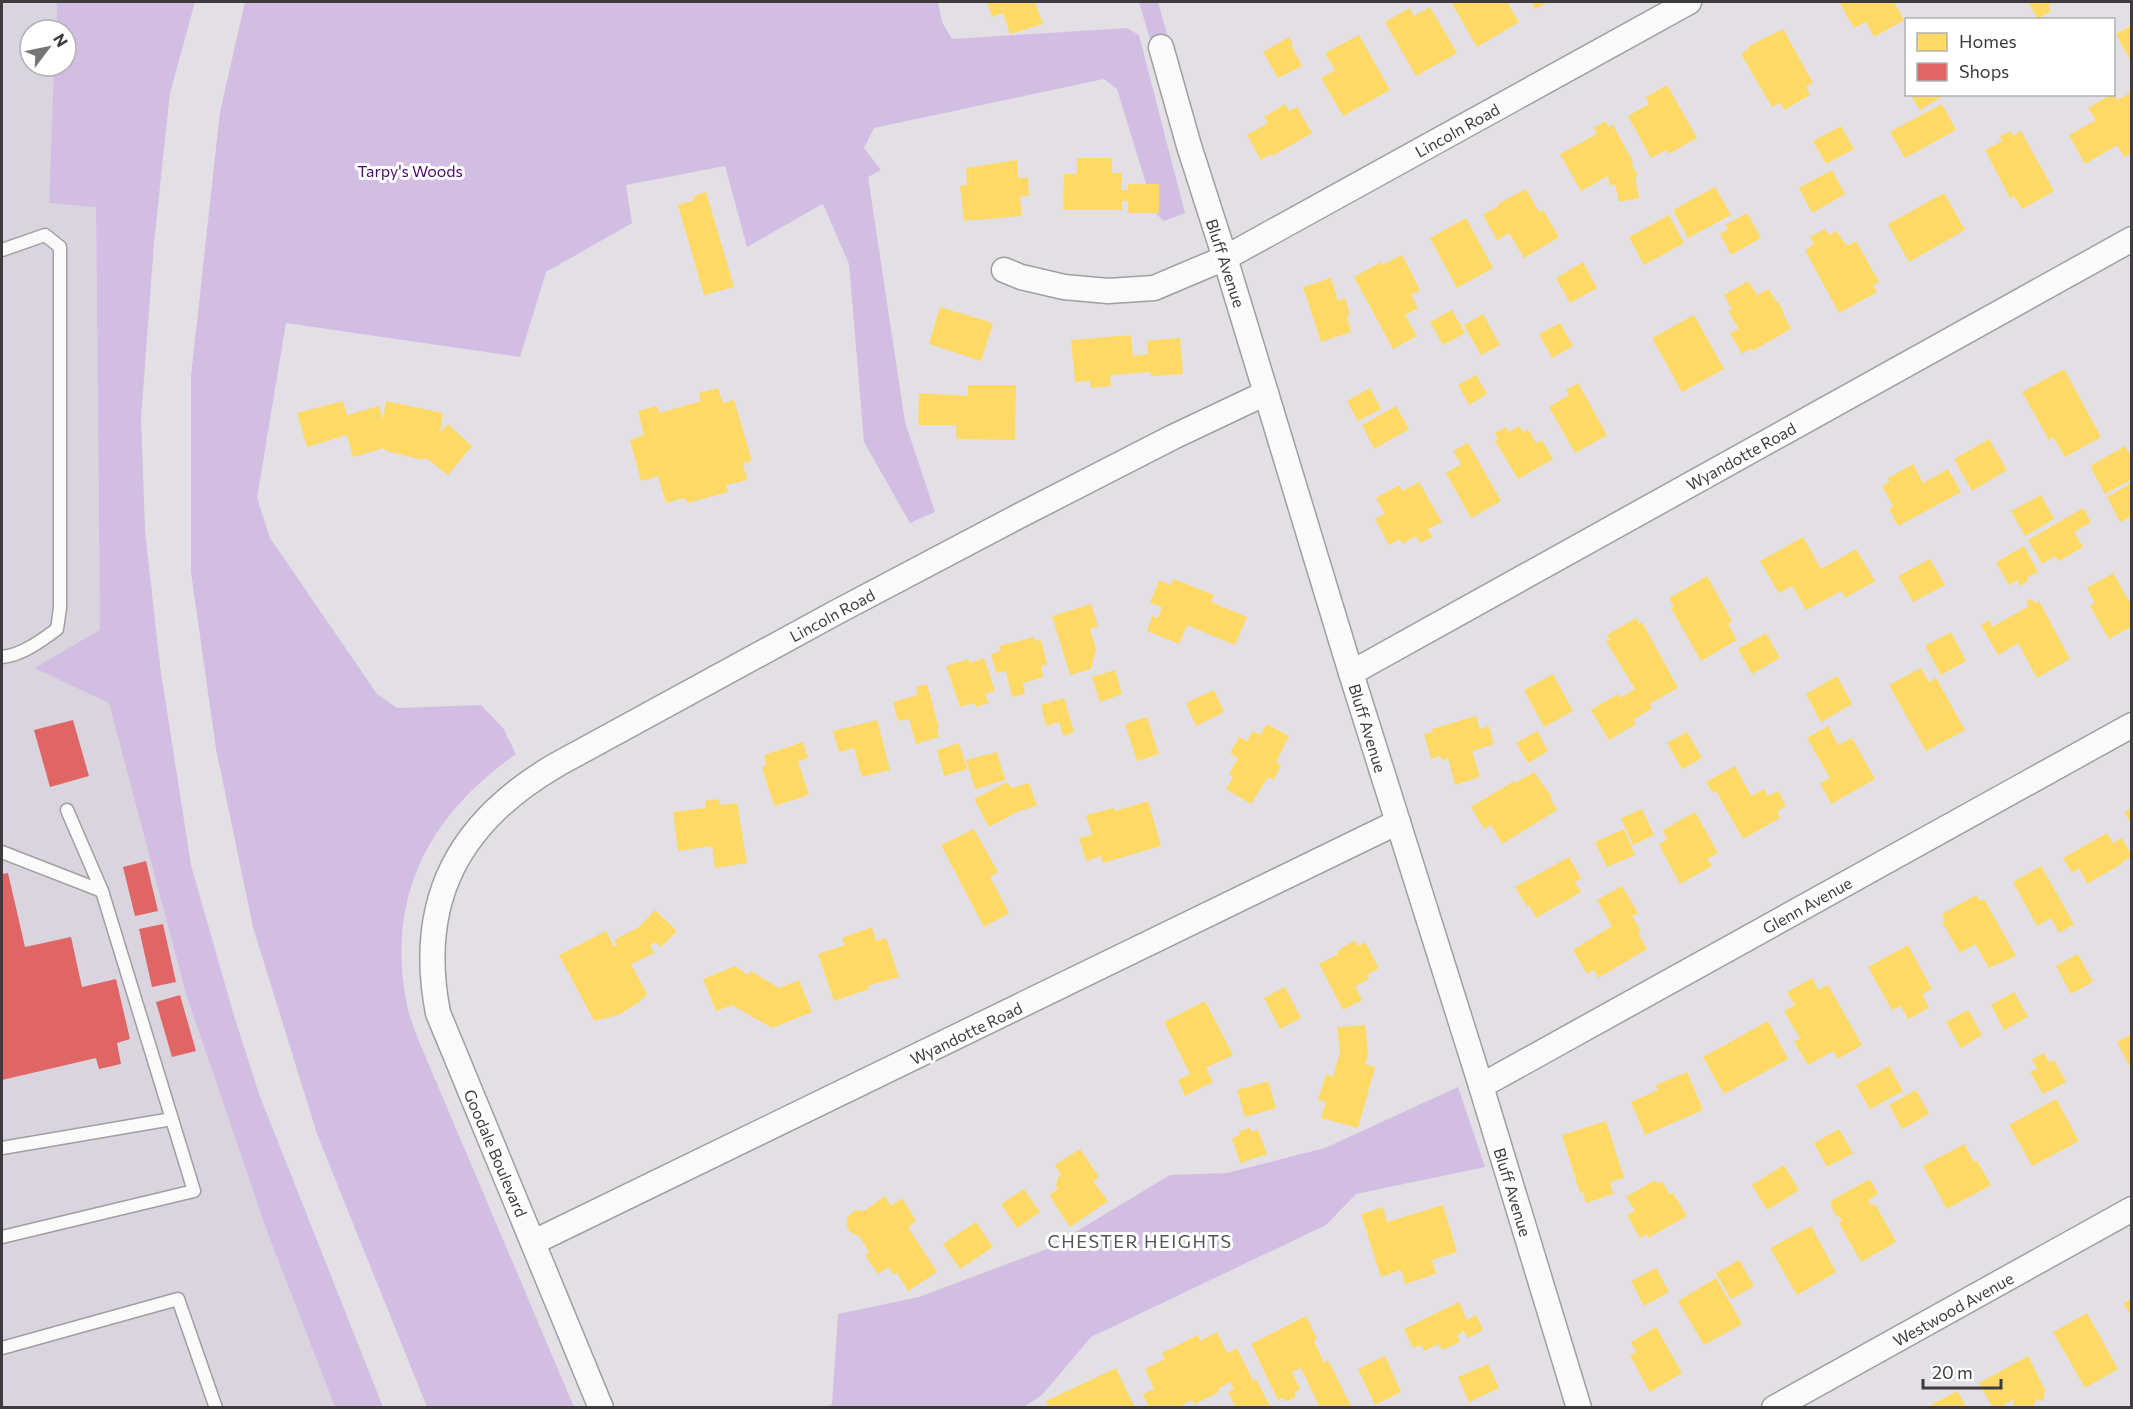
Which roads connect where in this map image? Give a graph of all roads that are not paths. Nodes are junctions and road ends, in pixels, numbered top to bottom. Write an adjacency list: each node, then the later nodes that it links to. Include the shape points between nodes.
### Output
1 (1689, 2): 5 (street, Lincoln Road)
2 (1161, 47): 5 (street, Bluff Avenue)
3 (2132, 239): 9 (street, Wyandotte Road)
4 (2, 250): 8 (lane, via 45,235 60,247 60,608 57,629 13,656)
5 (1225, 258): 6 (street, Lincoln Road, via 1154,288 1108,291 1064,287); 7 (street, Bluff Avenue)
6 (1004, 270)
7 (1266, 393): 9 (street, Bluff Avenue); 14 (street, Lincoln Road, via 1007,522 537,776 476,830)
8 (2, 657)
9 (1351, 673): 12 (street, Bluff Avenue)
10 (2132, 725): 16 (street, Glenn Avenue)
11 (67, 810): 15 (lane)
12 (1398, 822): 16 (street, Bluff Avenue); 21 (street, Wyandotte Road)
13 (2, 852): 15 (lane)
14 (442, 890): 21 (street, Goodale Boulevard, via 431,958 438,1013)
15 (102, 891): 17 (lane)
16 (1481, 1086): 25 (street, Bluff Avenue)
17 (172, 1119): 18 (lane); 20 (lane, via 194,1191)
18 (2, 1148)
19 (2132, 1209): 26 (street, Westwood Avenue)
20 (2, 1237)
21 (534, 1242): 24 (street, Goodale Boulevard)
22 (2, 1348): 23 (lane, via 178,1299)
23 (216, 1407)
24 (601, 1407)
25 (1579, 1407)
26 (1774, 1407)

